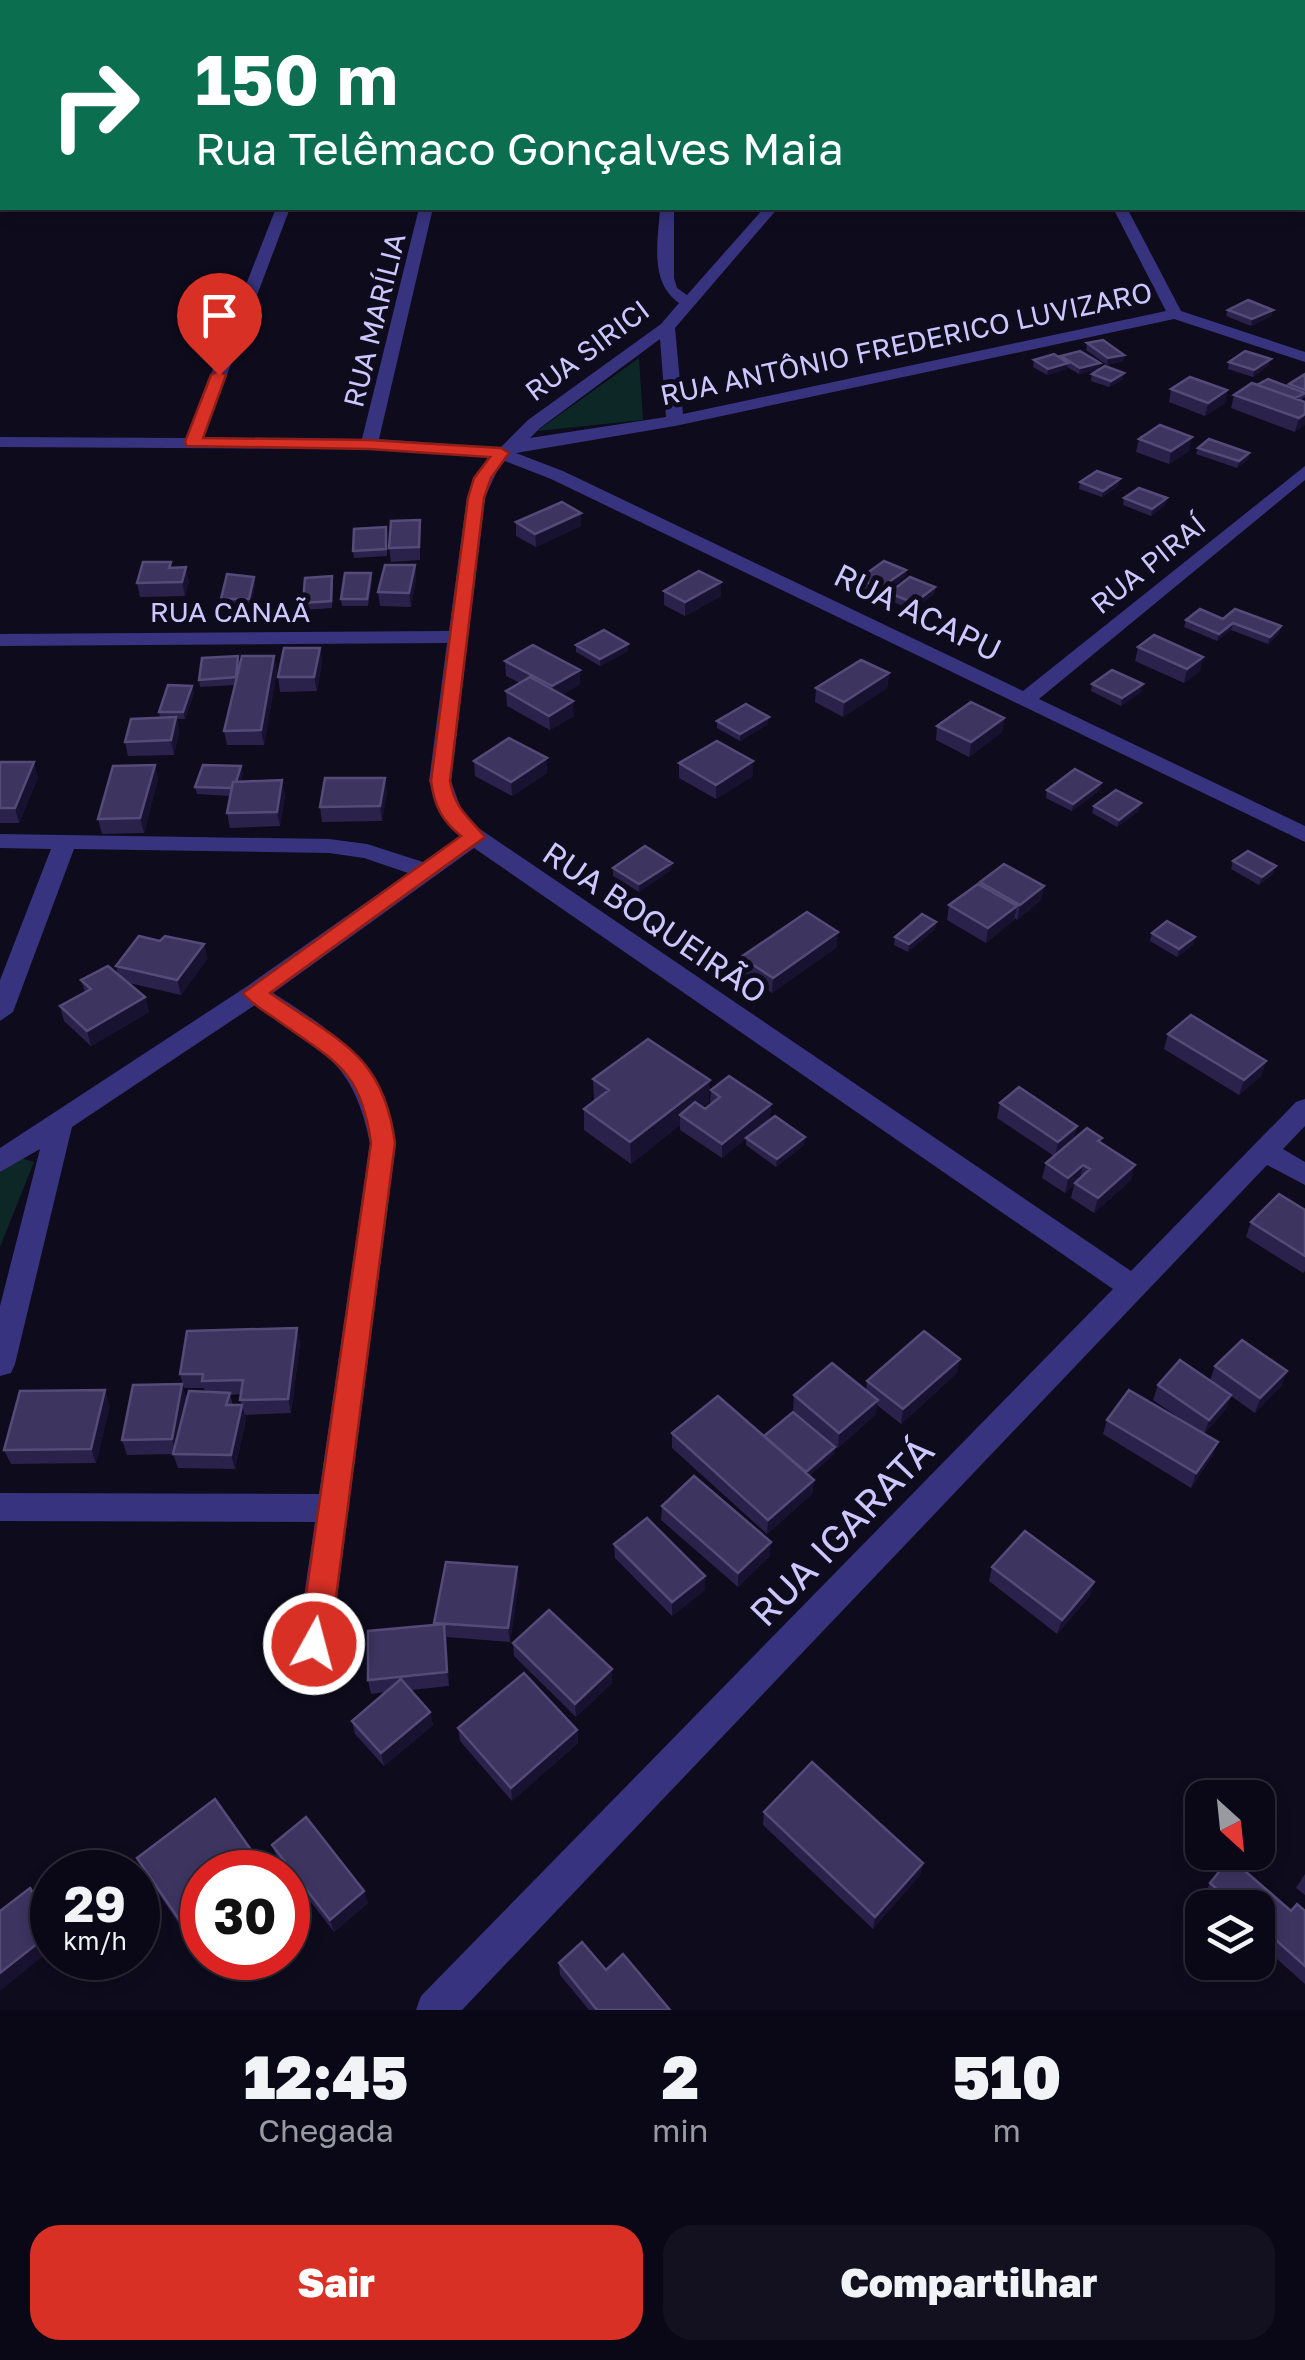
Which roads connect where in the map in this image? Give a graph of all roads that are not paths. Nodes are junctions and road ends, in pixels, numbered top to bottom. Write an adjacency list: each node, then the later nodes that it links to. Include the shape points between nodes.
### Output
1 (281, 210): 12 (street)
2 (426, 210): 13 (street, RUA MARÍLIA)
3 (667, 210): 6 (street, via 666,278)
4 (769, 210): 6 (street, RUA SIRICI)
5 (1121, 210): 7 (street)
6 (688, 303): 8 (street, RUA SIRICI)
7 (1176, 314): 9 (street, RUA ANTÔNIO FREDERICO LUVIZARO); 10 (street, RUA ANTÔNIO FREDERICO LUVIZARO)
8 (667, 327): 10 (street); 14 (street, RUA SIRICI)
9 (1305, 357)
10 (675, 421): 14 (street, RUA ANTÔNIO FREDERICO LUVIZARO)
11 (0, 442): 12 (street)
12 (193, 442): 13 (street)
13 (369, 444): 14 (street)
14 (507, 449): 16 (street, RUA BOQUEIRÃO, via 482,478 476,498); 18 (street, RUA ACAPU)
15 (1305, 471): 18 (street, RUA PIRAÍ)
16 (460, 638): 17 (street, RUA CANAÃ); 20 (street, RUA BOQUEIRÃO, via 440,781 454,820)
17 (0, 640)
18 (1026, 699): 19 (street, RUA ACAPU)
19 (1305, 835)
20 (474, 837): 23 (street); 31 (street, RUA BOQUEIRÃO)
21 (0, 841): 22 (street)
22 (65, 842): 23 (street, via 329,846); 25 (street)
23 (426, 871): 24 (street)
24 (255, 993): 27 (street); 34 (street, via 349,1060 368,1083 383,1143)
25 (0, 1012)
26 (1305, 1110): 28 (street, RUA IGARATÁ)
27 (60, 1123): 29 (street); 32 (street)
28 (1266, 1151): 30 (street); 31 (street, RUA IGARATÁ)
29 (0, 1162)
30 (1305, 1175)
31 (1135, 1289): 36 (street, RUA IGARATÁ)
32 (0, 1364)
33 (0, 1506): 34 (street)
34 (332, 1508): 35 (street)
35 (314, 1644)
36 (435, 2010)

